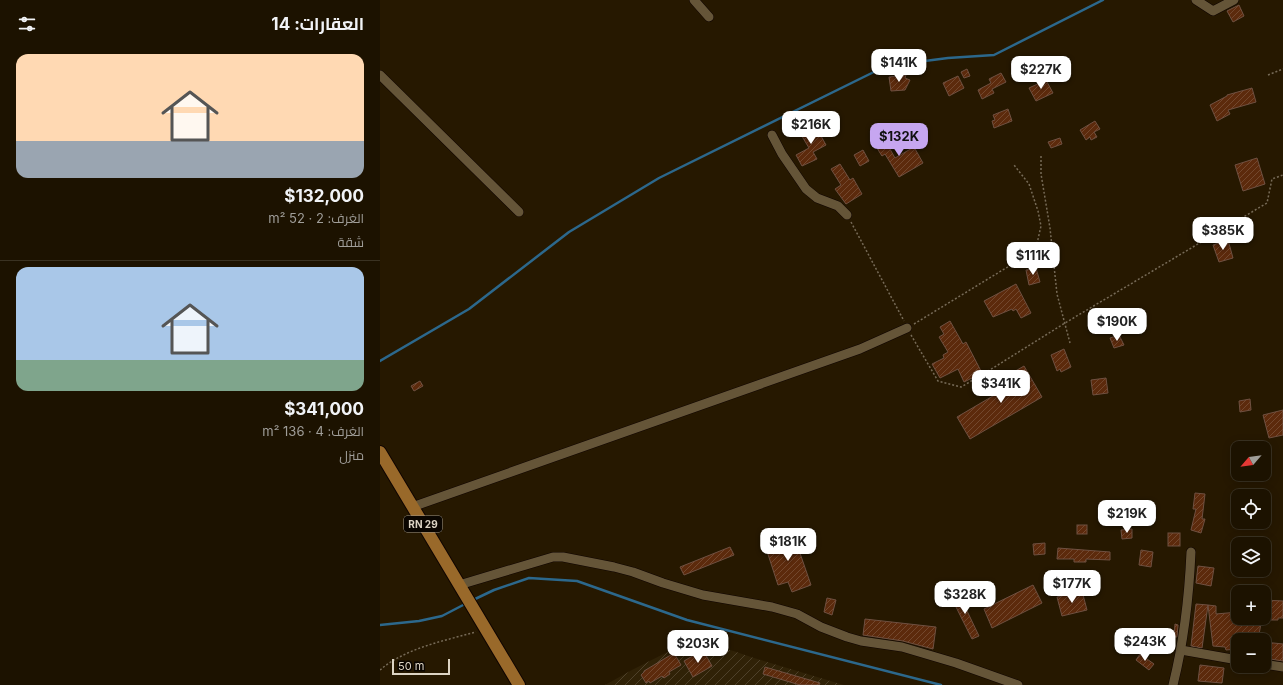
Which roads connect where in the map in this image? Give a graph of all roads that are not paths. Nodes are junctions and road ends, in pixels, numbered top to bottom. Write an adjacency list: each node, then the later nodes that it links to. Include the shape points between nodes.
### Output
1 (694, 0): 4 (street)
2 (1196, 0): 3 (street, via 1213,11)
3 (1234, 0)
4 (709, 17)
5 (380, 74): 7 (street)
6 (772, 135): 8 (street, via 806,189 817,198 838,206)
7 (519, 212)
8 (848, 215)
9 (907, 328): 11 (street, via 860,349)
10 (380, 452): 11 (main road, RN 29)
11 (412, 507): 13 (main road, RN 29)
12 (1191, 552): 14 (street, via 1188,605)
13 (459, 585): 18 (main road, RN 29); 19 (street, via 553,557 563,557 632,572 703,595 784,610 847,637 902,647)
14 (1181, 650): 15 (street); 20 (street)
15 (1231, 659)
16 (1271, 665): 17 (street)
17 (1283, 667)
18 (519, 685)
19 (1018, 685)
20 (1173, 685)

